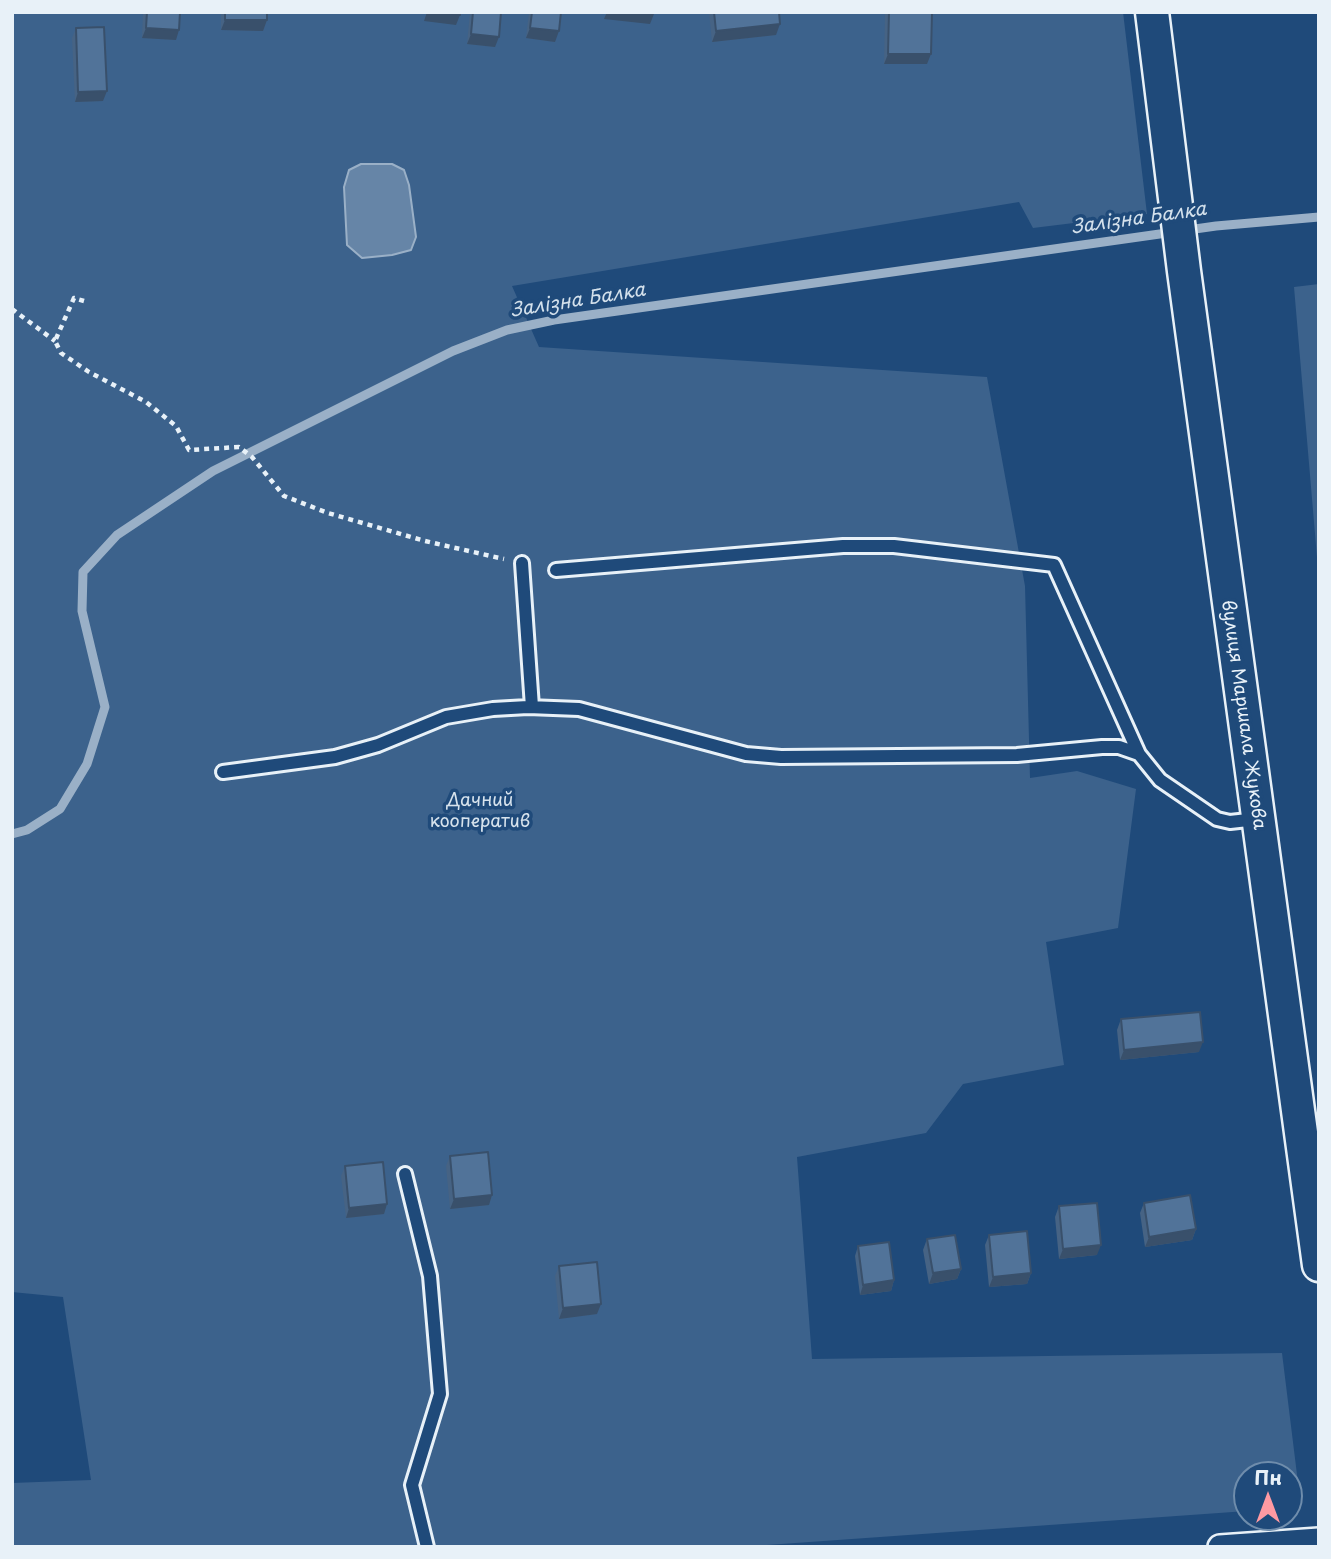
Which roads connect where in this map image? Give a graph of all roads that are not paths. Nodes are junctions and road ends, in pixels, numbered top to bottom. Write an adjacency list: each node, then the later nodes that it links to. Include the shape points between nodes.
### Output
1 (1152, 12): 7 (main road, вулиця Маршала Жукова)
2 (522, 563): 4 (lane)
3 (556, 570): 5 (lane, via 843,546 894,546 1054,565)
4 (532, 707): 5 (lane, via 579,709 746,754 781,757 1017,755 1102,747); 6 (lane, via 446,717 378,746 335,757)
5 (1139, 754): 7 (lane, via 1160,780 1217,818)
6 (223, 772)
7 (1257, 820): 9 (main road, вулиця Маршала Жукова)
8 (405, 1174): 11 (lane, via 430,1276 440,1394 412,1485)
9 (1318, 1247)
10 (1319, 1540): 12 (street)
11 (427, 1547)
12 (1220, 1547)

